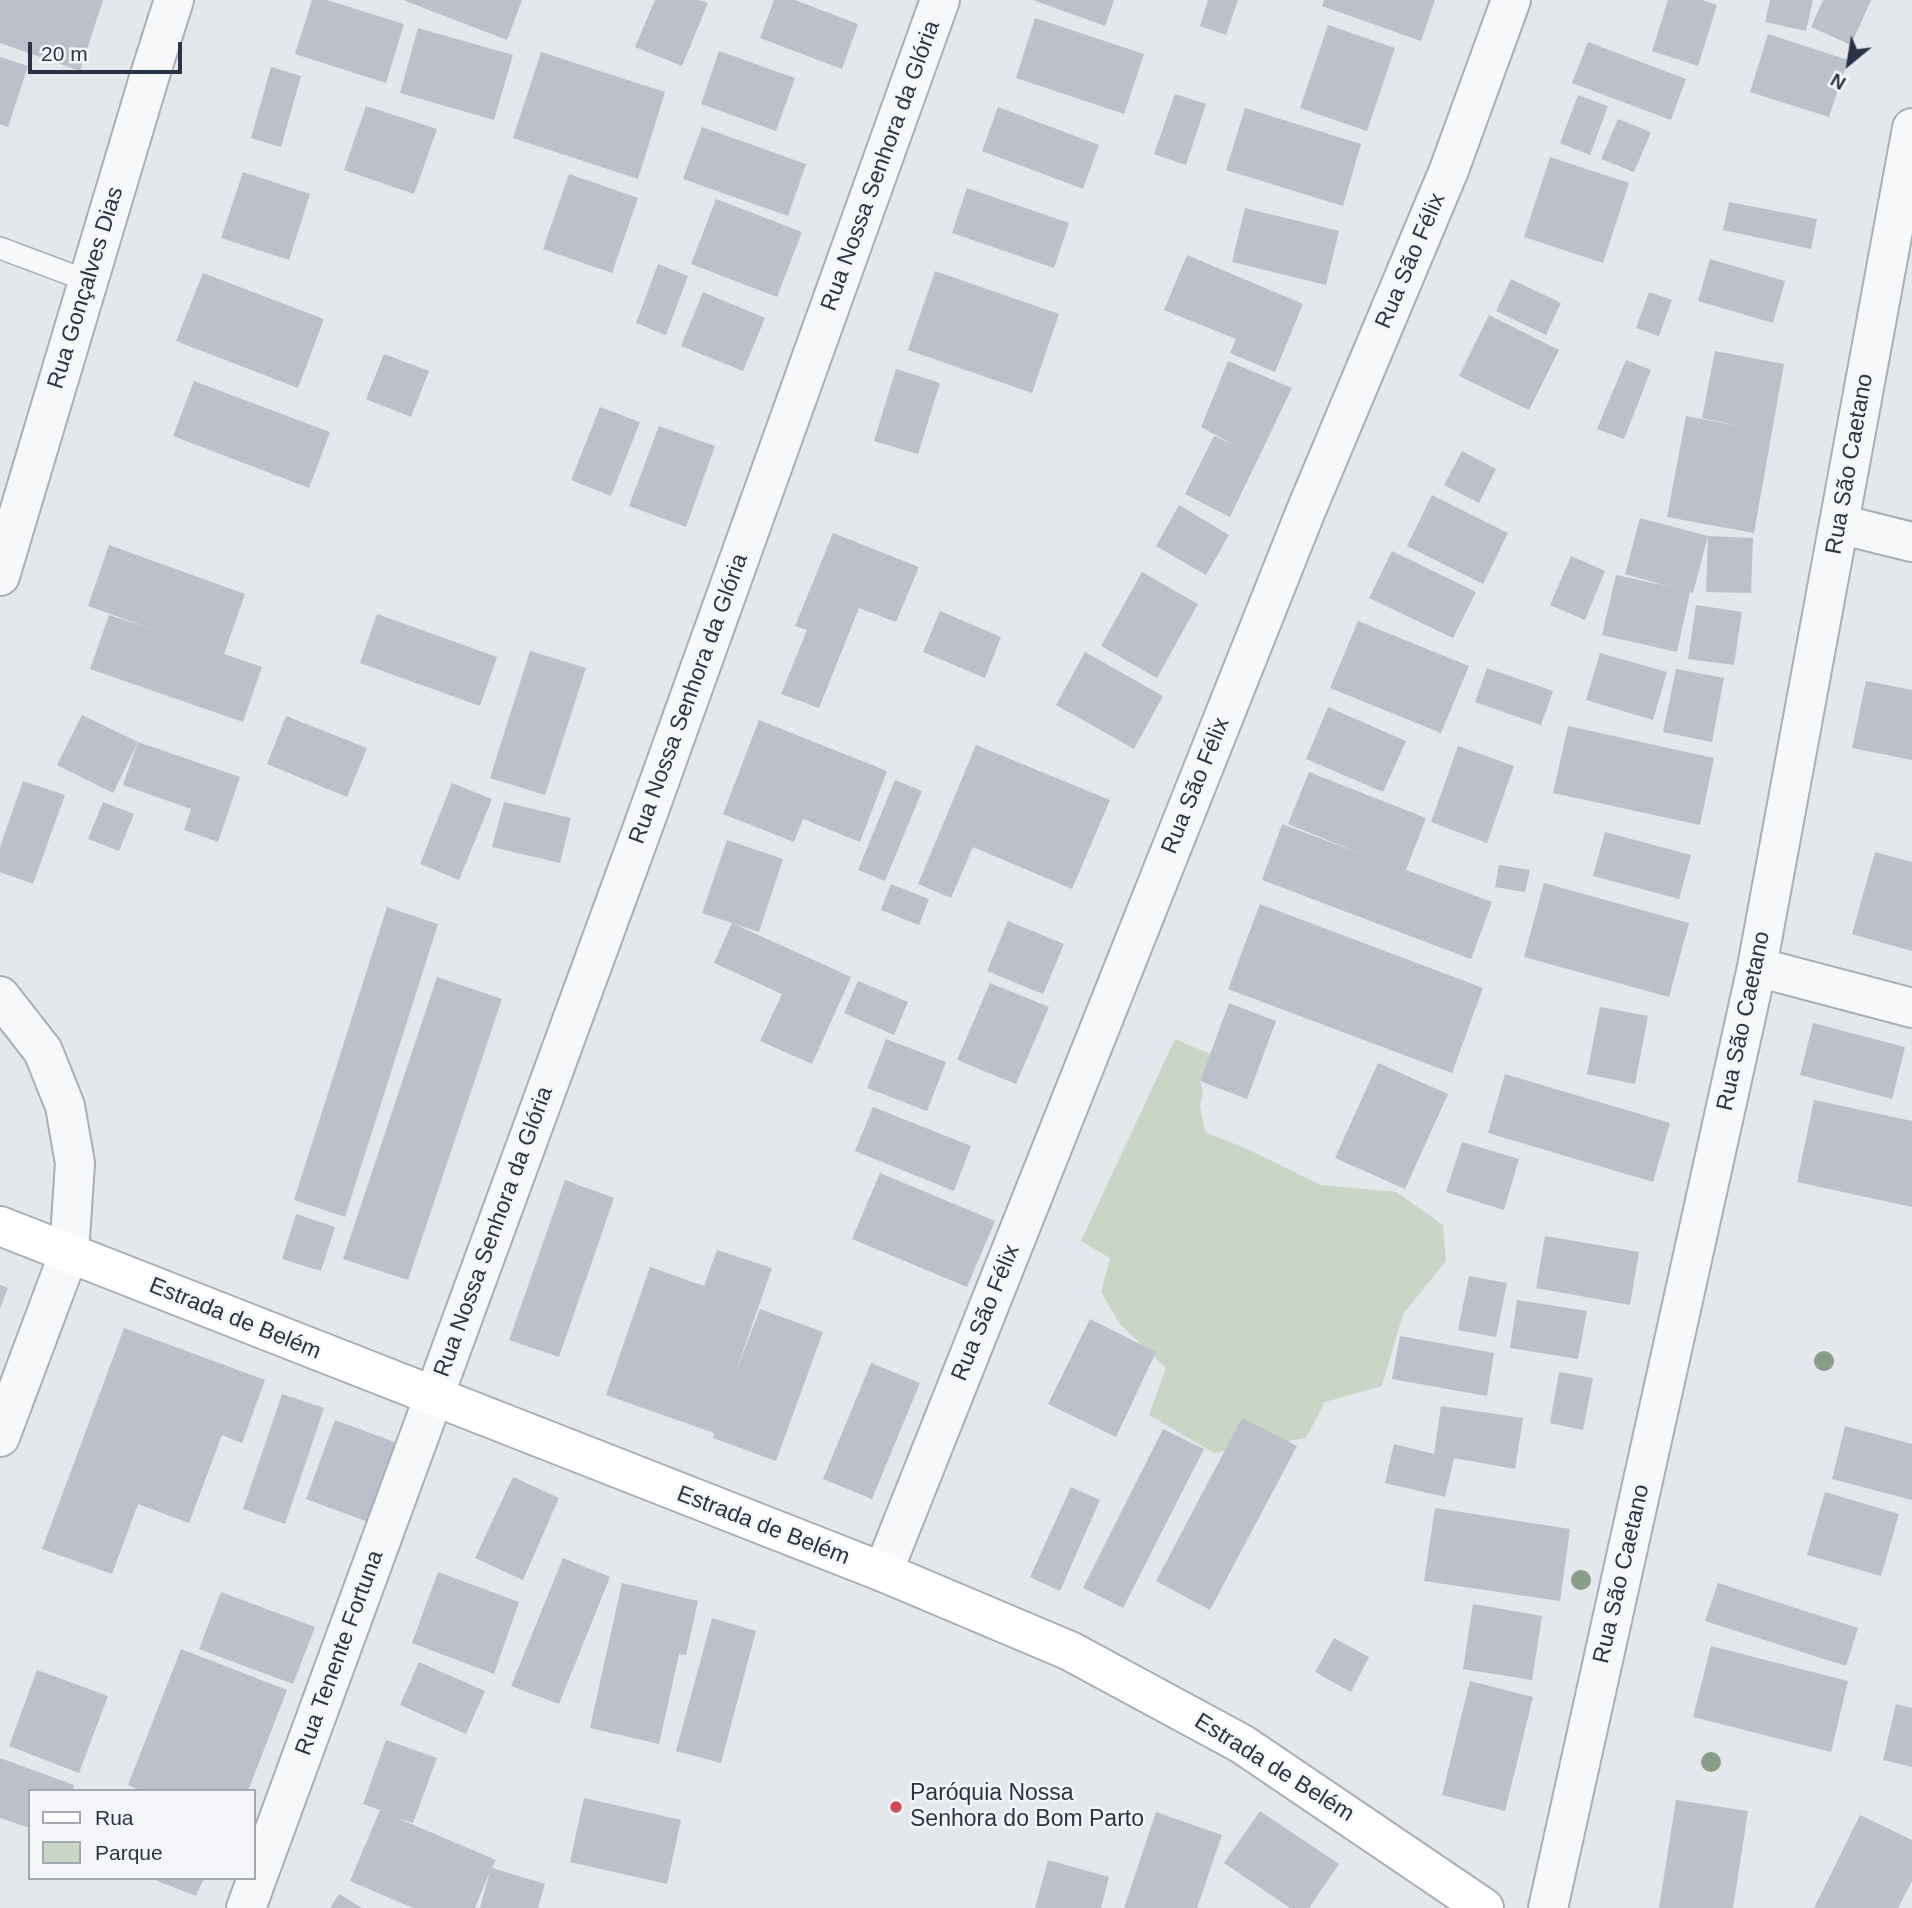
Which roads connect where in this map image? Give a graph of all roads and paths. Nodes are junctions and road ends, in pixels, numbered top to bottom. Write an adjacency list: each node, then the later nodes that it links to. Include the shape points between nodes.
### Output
1 (174, 0): 6 (street, Rua Gonçalves Dias)
2 (940, 0): 15 (street, Rua Nossa Senhora da Glória)
3 (1511, 0): 17 (street, Rua São Félix, via 1449,170 1300,526)
4 (1910, 147): 7 (street, Rua São Caetano)
5 (0, 248): 6 (lane)
6 (88, 281): 9 (street, Rua Gonçalves Dias)
7 (1839, 524): 8 (street); 10 (street, Rua São Caetano)
8 (1912, 542)
9 (0, 576)
10 (1757, 967): 12 (street); 20 (street, Rua São Caetano)
11 (0, 996): 14 (street, via 43,1051 65,1106 75,1163)
12 (1912, 1008)
13 (0, 1226): 14 (main road, Estrada de Belém)
14 (69, 1253): 15 (main road, Estrada de Belém); 16 (street)
15 (434, 1397): 17 (main road, Estrada de Belém); 18 (street, Rua Tenente Fortuna)
16 (0, 1437)
17 (883, 1572): 19 (main road, Estrada de Belém, via 1070,1651 1242,1744)
18 (246, 1908)
19 (1484, 1908)
20 (1548, 1908)

